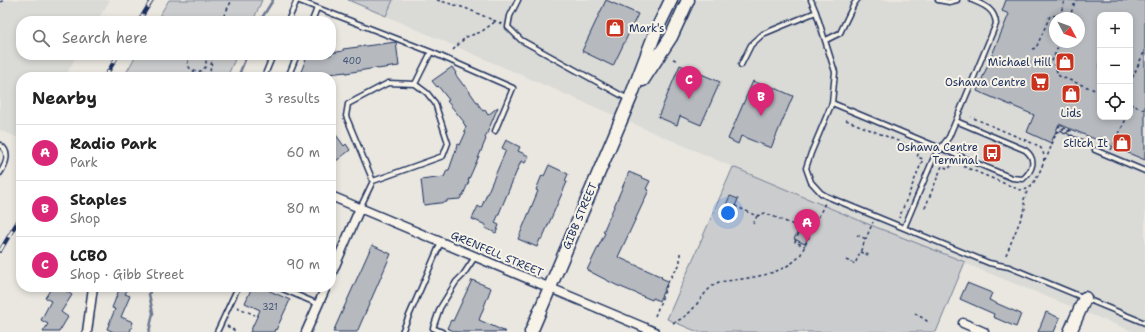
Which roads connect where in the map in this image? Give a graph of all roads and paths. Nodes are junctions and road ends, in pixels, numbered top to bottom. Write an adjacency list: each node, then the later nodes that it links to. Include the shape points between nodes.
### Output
1 (5, 0): 14 (path)
2 (232, 0): 18 (path)
3 (437, 0): 23 (path, via 496,21 481,32 466,37)
4 (518, 0): 44 (lane, via 508,27 521,40)
5 (671, 0): 44 (main road, GIBB STREET)
6 (688, 0): 44 (main road, GIBB STREET, via 671,37)
7 (810, 0): 16 (lane)
8 (857, 0): 21 (lane, via 840,33)
9 (938, 0): 10 (lane)
10 (957, 0)
11 (972, 0): 51 (lane, via 992,11 996,24)
12 (1065, 0): 24 (path, via 1060,15 1050,16 1036,48)
13 (1076, 0): 17 (path)
14 (0, 2)
15 (317, 8): 19 (lane, via 297,0); 20 (lane); 26 (lane)
16 (816, 12): 21 (lane); 35 (lane, via 763,34 751,45)
17 (1071, 12)
18 (225, 16)
19 (290, 16)
20 (314, 16)
21 (826, 40): 45 (lane, via 835,72)
22 (1057, 48): 43 (path, via 1052,61 1059,76)
23 (453, 50)
24 (1032, 50)
25 (1145, 50): 41 (path)
26 (431, 52): 42 (lane); 52 (lane, via 513,88)
27 (673, 59): 32 (path)
28 (188, 60): 36 (path, via 190,69)
29 (212, 60): 34 (path)
30 (271, 60): 39 (lane)
31 (295, 60): 40 (lane)
32 (676, 60)
33 (206, 62): 34 (path); 37 (path, via 206,66)
34 (211, 63): 38 (path)
35 (741, 65)
36 (199, 72)
37 (199, 72)
38 (210, 72)
39 (266, 72)
40 (290, 72)
41 (1133, 76)
42 (415, 84): 62 (lane, via 388,83 348,104 346,116); 62 (lane, via 427,92 435,103 448,143 443,156)
43 (1097, 91)
44 (630, 99): 86 (main road, GIBB STREET)
45 (832, 102): 56 (lane); 74 (lane, via 808,162 807,172 811,182 826,196)
46 (1133, 105): 47 (path)
47 (1145, 110)
48 (971, 117): 54 (path)
49 (846, 120): 71 (path, via 920,150 917,156 922,159)
50 (1125, 120): 58 (path)
51 (956, 121): 56 (lane); 56 (lane, via 1026,150 1032,157 1031,169 1023,179 1012,178)
52 (495, 131)
53 (1057, 131): 53 (path, via 1070,136 1080,139 1060,130 1061,128 1072,131 1059,126); 59 (path)
54 (1036, 144)
55 (0, 145): 61 (lane, via 7,153 6,165)
56 (941, 148): 74 (lane, via 934,157)
57 (1094, 150): 60 (lane)
58 (1111, 150)
59 (1044, 160)
60 (1145, 171)
61 (0, 173)
62 (373, 181): 68 (lane)
63 (1028, 189): 81 (path, via 1023,202 1026,206)
64 (1020, 190): 69 (path, via 953,162 949,169 942,166)
65 (336, 198): 68 (street, GRENFELL STREET)
66 (826, 202): 78 (path)
67 (735, 206): 70 (path)
68 (360, 208): 77 (street, GRENFELL STREET); 85 (street)
69 (925, 208)
70 (757, 216): 73 (path); 78 (path, via 765,213 801,228 795,242)
71 (899, 218)
72 (873, 222): 76 (path)
73 (752, 223)
74 (904, 228): 91 (lane)
75 (857, 235): 76 (path)
76 (866, 239): 80 (path)
77 (441, 242): 82 (street, GRENFELL STREET); 107 (lane)
78 (805, 246): 97 (path, via 795,261 776,271 714,284 690,312)
79 (680, 251): 96 (path, via 680,264 669,280)
80 (860, 252): 83 (path); 84 (path, via 855,264)
81 (1006, 255)
82 (475, 256): 86 (street, GRENFELL STREET); 108 (lane, via 440,308 433,328)
83 (871, 256)
84 (846, 260)
85 (336, 263)
86 (550, 288): 102 (street, GRENFELL STREET); 109 (main road, GIBB STREET)
87 (92, 292): 103 (street)
88 (236, 292): 92 (lane)
89 (290, 292): 93 (lane)
90 (322, 292): 93 (street)
91 (1085, 298): 100 (lane); 111 (main road)
92 (230, 304): 95 (path); 101 (lane)
93 (318, 304): 106 (street)
94 (916, 313): 98 (path)
95 (255, 315)
96 (655, 316)
97 (673, 323)
98 (930, 323)
99 (963, 323): 110 (street)
100 (1145, 323)
101 (221, 324): 104 (lane); 105 (path)
102 (650, 331)
103 (87, 332)
104 (218, 332)
105 (237, 332)
106 (306, 332)
107 (402, 332)
108 (442, 332)
109 (531, 332)
110 (984, 332)
111 (1070, 332)

